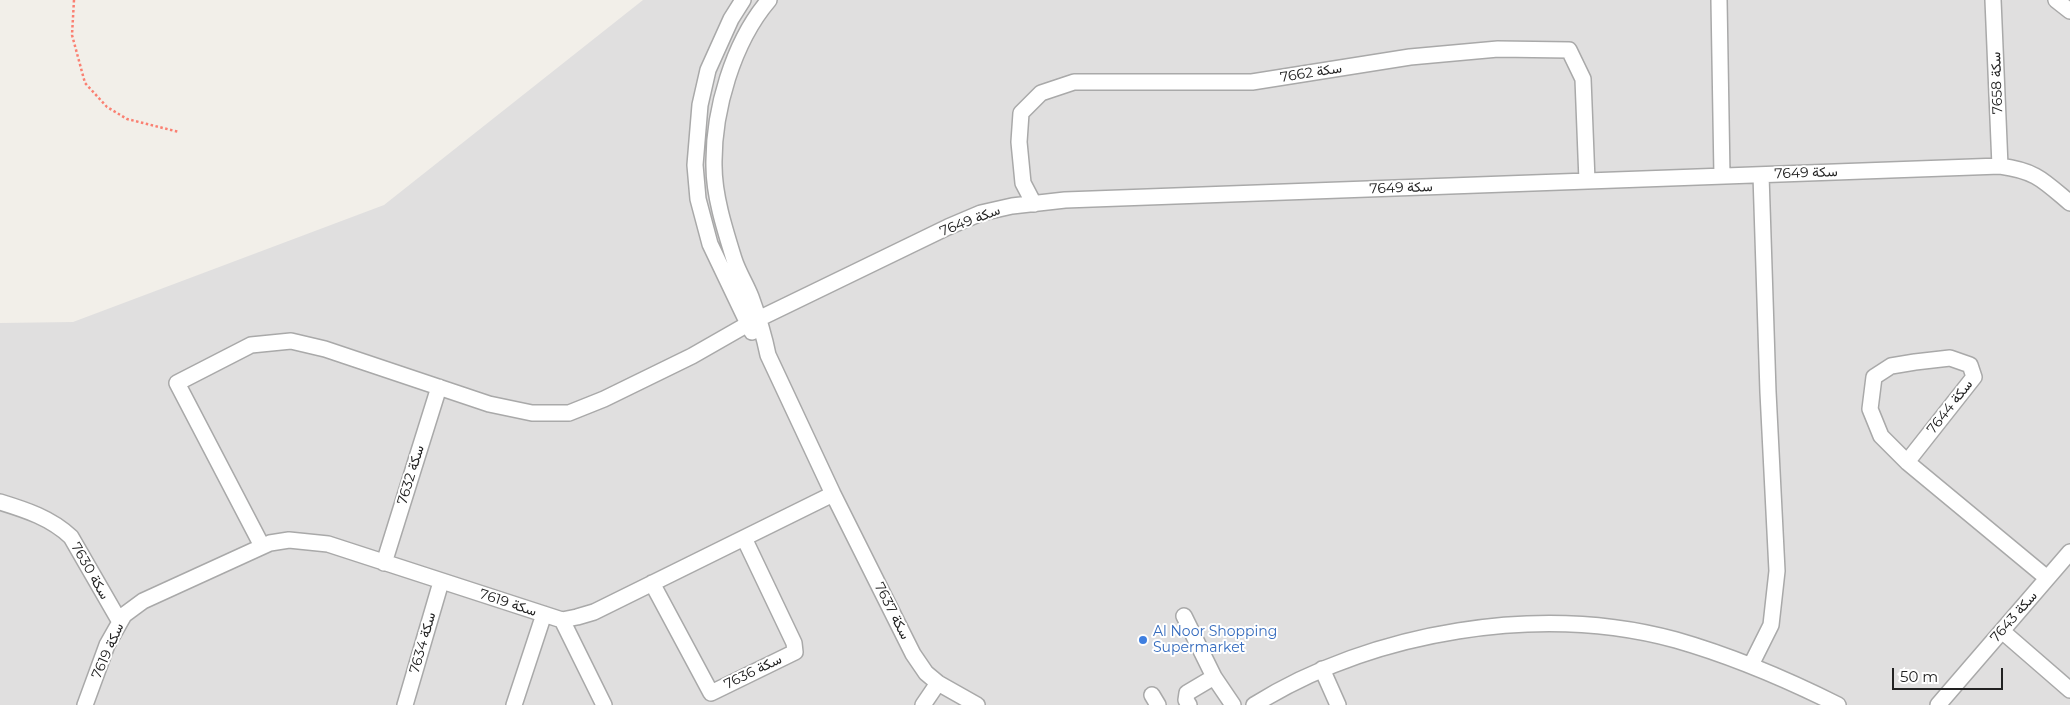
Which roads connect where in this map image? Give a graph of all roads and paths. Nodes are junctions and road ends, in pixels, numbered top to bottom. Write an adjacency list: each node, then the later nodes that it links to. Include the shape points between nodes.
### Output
1 (74, 0): 8 (path, via 72,35 85,83 108,107 127,119)
2 (743, 0): 15 (street, via 730,19 708,70 700,105 694,166 698,199 710,244)
3 (769, 0): 15 (street, via 757,14 726,81 716,133 714,166 716,192)
4 (1719, 0): 11 (street)
5 (1993, 0): 9 (street, سكة 7658)
6 (2056, 0): 7 (street)
7 (2070, 11)
8 (179, 132)
9 (2000, 166): 10 (street, سكة 7649); 13 (street, سكة 7649, via 2018,168 2039,176)
10 (1760, 175): 11 (street, سكة 7649); 32 (street, via 1777,571 1771,625)
11 (1722, 176): 12 (street, سكة 7649)
12 (1587, 181): 14 (street, سكة 7649, via 1065,200); 14 (street, سكة 7662, via 1583,79 1569,50 1498,49 1410,57 1252,82 1074,82 1041,93 1021,113 1019,142 1023,183)
13 (2070, 202)
14 (1034, 204): 15 (street, سكة 7649, via 981,213)
15 (753, 322): 16 (street, سكة 7649, via 692,356 569,413 532,413 489,404); 18 (street, via 757,341 768,355)
16 (439, 387): 21 (street, سكة 7649, via 291,340 251,346 177,383); 23 (street, سكة 7632)
17 (1907, 462): 17 (street, سكة 7644, via 1881,436 1870,409 1874,377 1891,366 1915,362 1950,358 1970,365 1974,377); 24 (street, سكة 7644)
18 (832, 494): 20 (street); 35 (street, سكة 7637, via 914,654 926,673)
19 (0, 502): 30 (street, سكة 7630, via 28,510 65,531)
20 (744, 538): 26 (street); 26 (street, سكة 7636, via 794,643 795,652 711,693)
21 (262, 546): 23 (street, سكة 7619, via 289,540 328,544); 30 (street, سكة 7619, via 143,601)
22 (2070, 552): 24 (street, سكة 7643)
23 (384, 563): 25 (street, سكة 7619)
24 (2047, 578): 31 (street, سكة 7643)
25 (441, 582): 27 (street, سكة 7619); 38 (street, سكة 7634)
26 (652, 583): 29 (street, via 594,612)
27 (544, 614): 29 (street, سكة 7619); 39 (street)
28 (1184, 616): 34 (street)
29 (562, 620): 40 (street)
30 (120, 622): 37 (street, سكة 7619, via 107,646)
31 (2002, 631): 36 (street); 48 (street, سكة 7643)
32 (1751, 665): 33 (street, via 1676,640 1627,630 1532,624 1486,627 1432,636 1380,648); 47 (street)
33 (1322, 669): 45 (street); 46 (street)
34 (1214, 676): 43 (street, via 1187,693); 44 (street)
35 (938, 683): 41 (street); 42 (street, سكة 7637)
36 (2070, 690)
37 (85, 705)
38 (405, 705)
39 (514, 705)
40 (604, 705)
41 (923, 705)
42 (977, 705)
43 (1189, 705)
44 (1233, 705)
45 (1254, 705)
46 (1338, 705)
47 (1838, 705)
48 (1938, 705)

